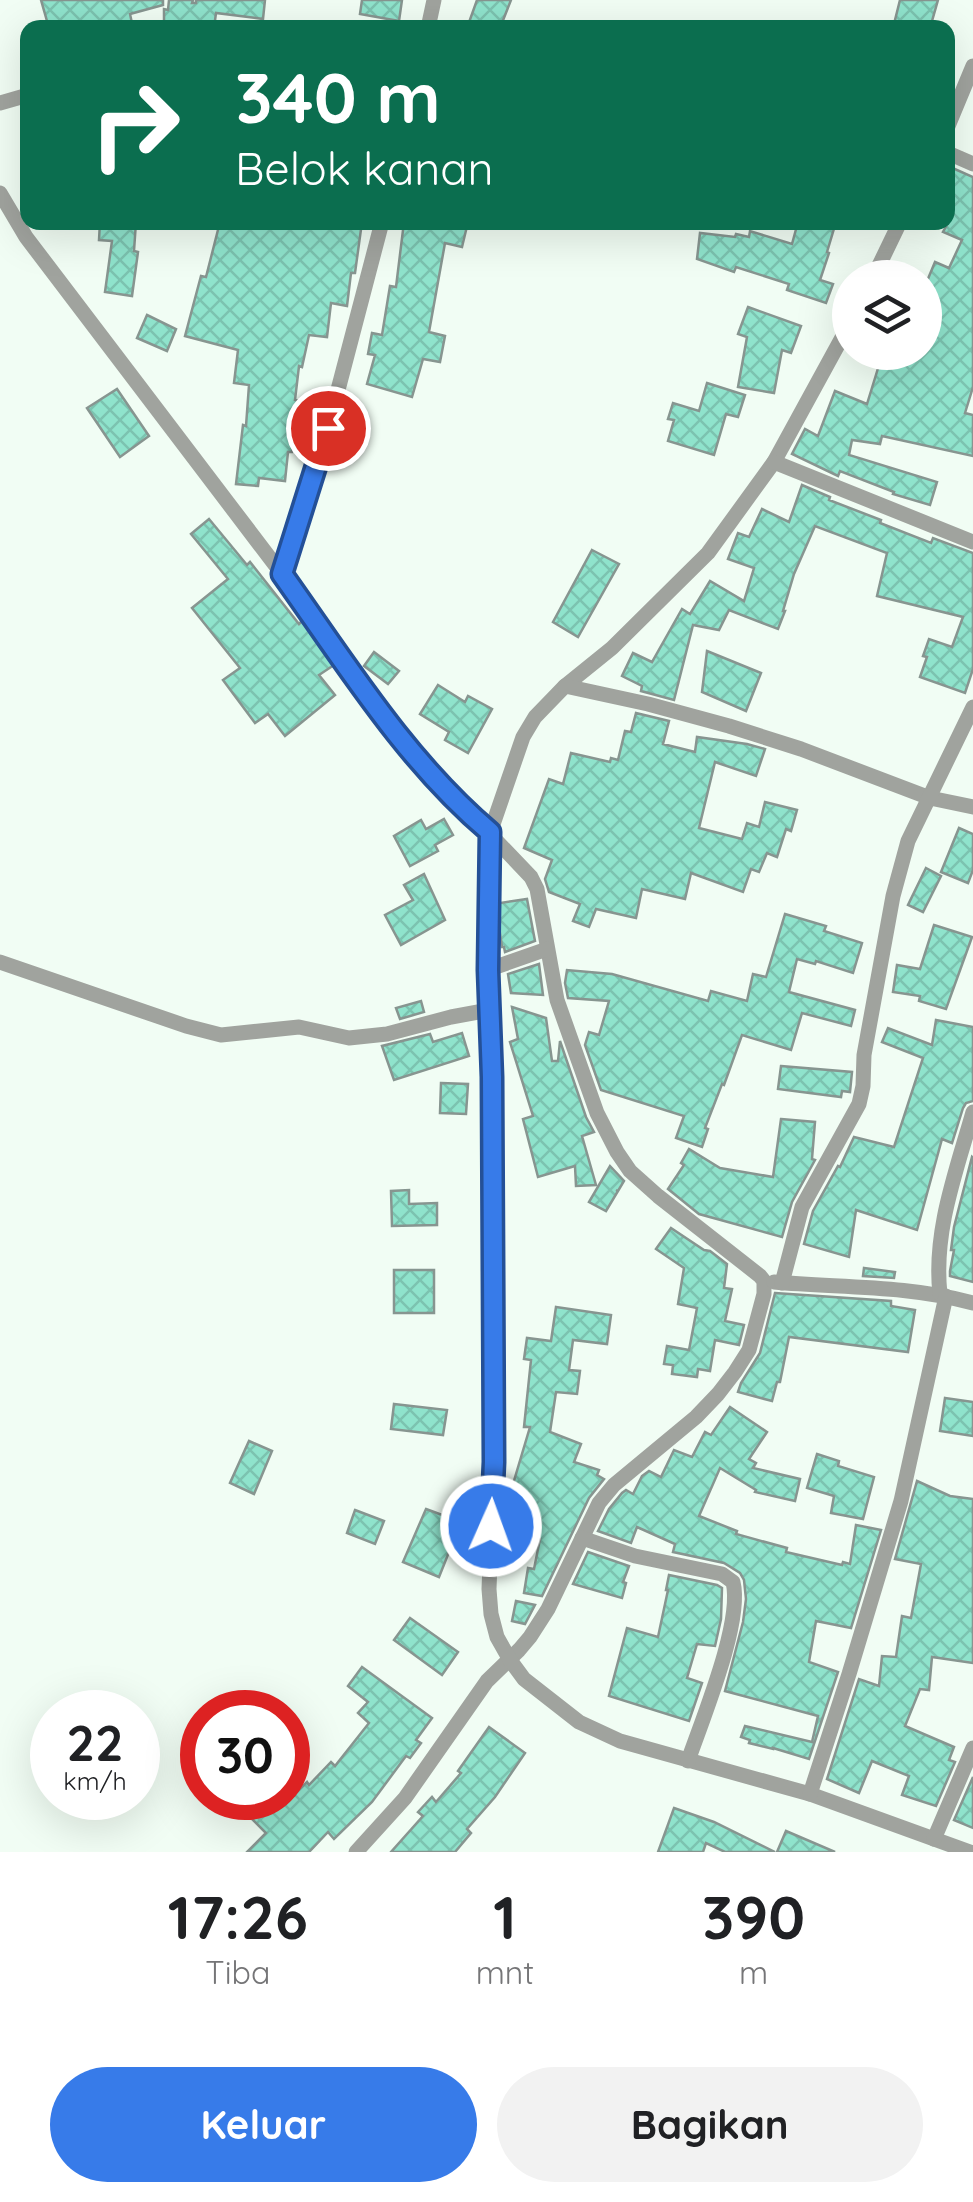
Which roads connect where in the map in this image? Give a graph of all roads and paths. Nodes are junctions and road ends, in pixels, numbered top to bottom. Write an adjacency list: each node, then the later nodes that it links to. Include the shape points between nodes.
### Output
1 (973, 66): 2 (street)
2 (955, 109)
3 (0, 193): 4 (street)
4 (20, 227)
5 (22, 230): 12 (street)
6 (380, 230): 12 (street)
7 (896, 230): 8 (street)
8 (882, 260)
9 (832, 357): 10 (street)
10 (774, 462): 11 (street); 13 (street, via 708,554)
11 (973, 542)
12 (282, 574): 17 (street, via 404,745)
13 (565, 686): 15 (street, via 729,726); 17 (street, via 536,717)
14 (973, 707): 15 (street)
15 (930, 798): 16 (street); 24 (street, via 908,841 894,896 859,1104 802,1207)
16 (973, 808)
17 (482, 825): 18 (street, via 537,889); 20 (street)
18 (547, 949): 20 (street); 23 (street, via 557,1000 617,1152 658,1196)
19 (0, 962): 21 (street, via 221,1035 298,1027 349,1038)
20 (488, 970): 21 (street)
21 (489, 1010): 28 (street, via 494,1462 488,1589)
22 (973, 1112): 25 (street, via 943,1220)
23 (764, 1281): 24 (street); 27 (street, via 749,1350 735,1372 696,1416 614,1486)
24 (782, 1282): 25 (street)
25 (943, 1295): 26 (street); 31 (street, via 901,1501)
26 (973, 1303)
27 (582, 1538): 28 (street, via 548,1609); 30 (street, via 732,1582 727,1646)
28 (505, 1664): 30 (street, via 580,1722 620,1742); 33 (street)
29 (973, 1748): 32 (street)
30 (688, 1761): 31 (street)
31 (810, 1794): 32 (street)
32 (934, 1839): 34 (street)
33 (356, 1852)
34 (970, 1852)

